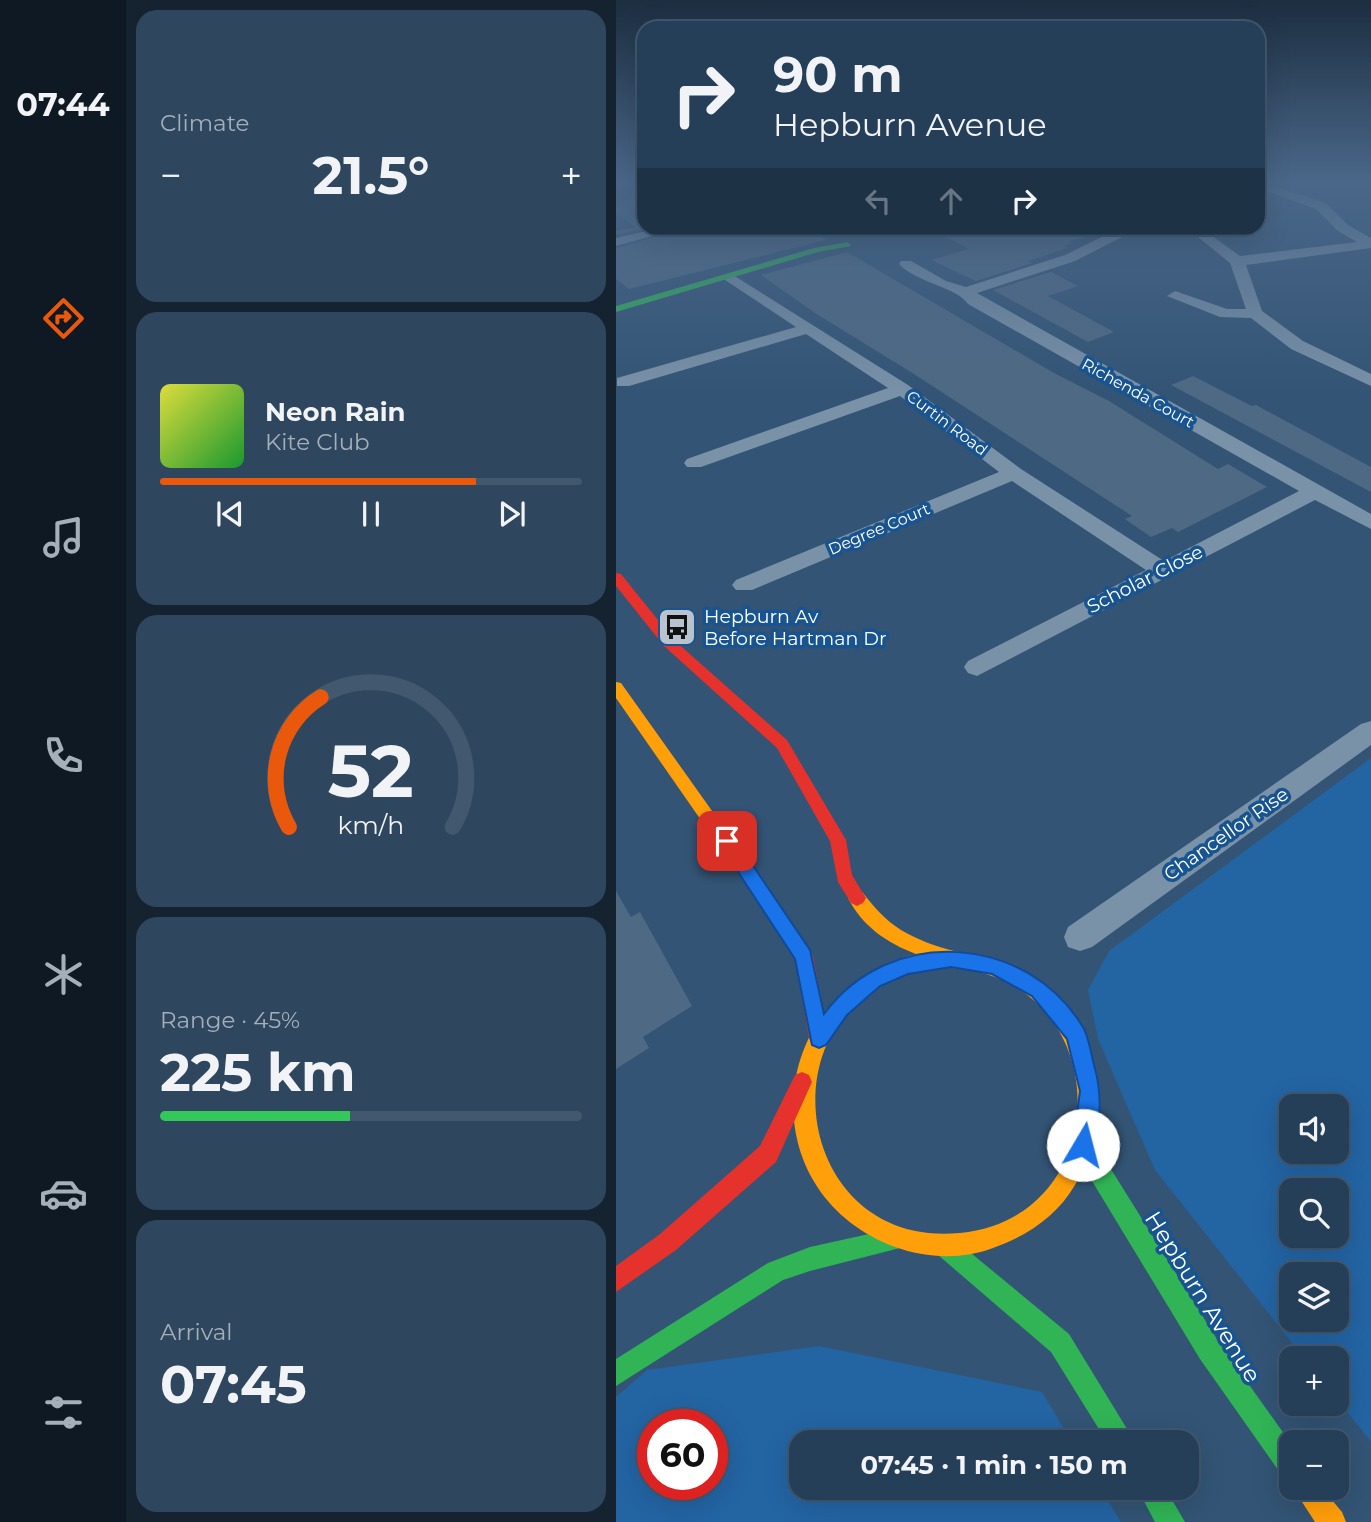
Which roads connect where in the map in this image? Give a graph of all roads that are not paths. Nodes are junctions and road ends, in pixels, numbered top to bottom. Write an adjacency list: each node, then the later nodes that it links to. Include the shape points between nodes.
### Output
1 (810, 252): 7 (main road)
2 (1081, 252): 8 (street)
3 (1225, 252): 5 (street)
4 (1322, 252): 5 (street)
5 (1237, 261): 11 (street)
6 (906, 264): 8 (street, Richenda Court, via 940,284)
7 (730, 277): 10 (main road); 12 (street, Curtin Road)
8 (968, 292): 18 (street, Richenda Court, via 974,301)
9 (1175, 296): 11 (street, via 1226,314)
10 (616, 309)
11 (1255, 313): 13 (street, via 1297,345)
12 (806, 329): 14 (street); 15 (street, Curtin Road)
13 (1371, 381)
14 (624, 382)
15 (902, 389): 16 (street); 17 (street, Curtin Road)
16 (694, 463)
17 (1014, 473): 20 (street, Curtin Road); 22 (street, Degree Court)
18 (1314, 492): 19 (street, Richenda Court); 20 (street, Scholar Close)
19 (1371, 523)
20 (1162, 570): 23 (street, Scholar Close)
21 (616, 577): 27 (main road, via 669,643 782,744 838,840 844,877 869,914 896,939)
22 (744, 585)
23 (976, 667)
24 (616, 687): 28 (main road, via 804,956)
25 (1371, 731): 26 (street, Chancellor Rise)
26 (1080, 937)
27 (951, 958): 28 (main road, via 906,965 873,980 840,1009); 30 (main road, via 996,965 1039,989 1076,1035 1091,1091)
28 (819, 1038): 29 (main road)
29 (805, 1076): 31 (main road, via 803,1117 811,1157 844,1207); 33 (main road, via 768,1154 668,1242)
30 (1083, 1145): 32 (main road, via 1064,1183 1032,1216 986,1240); 36 (main road, Hepburn Avenue, via 1167,1286)
31 (897, 1239): 32 (main road); 34 (main road, via 776,1271)
32 (946, 1247): 35 (main road, via 1060,1343)
33 (616, 1280)
34 (616, 1373)
35 (1114, 1430)
36 (1279, 1451)
37 (1157, 1500): 39 (main road)
38 (1315, 1500): 40 (main road)
39 (1171, 1522)
40 (1332, 1522)

